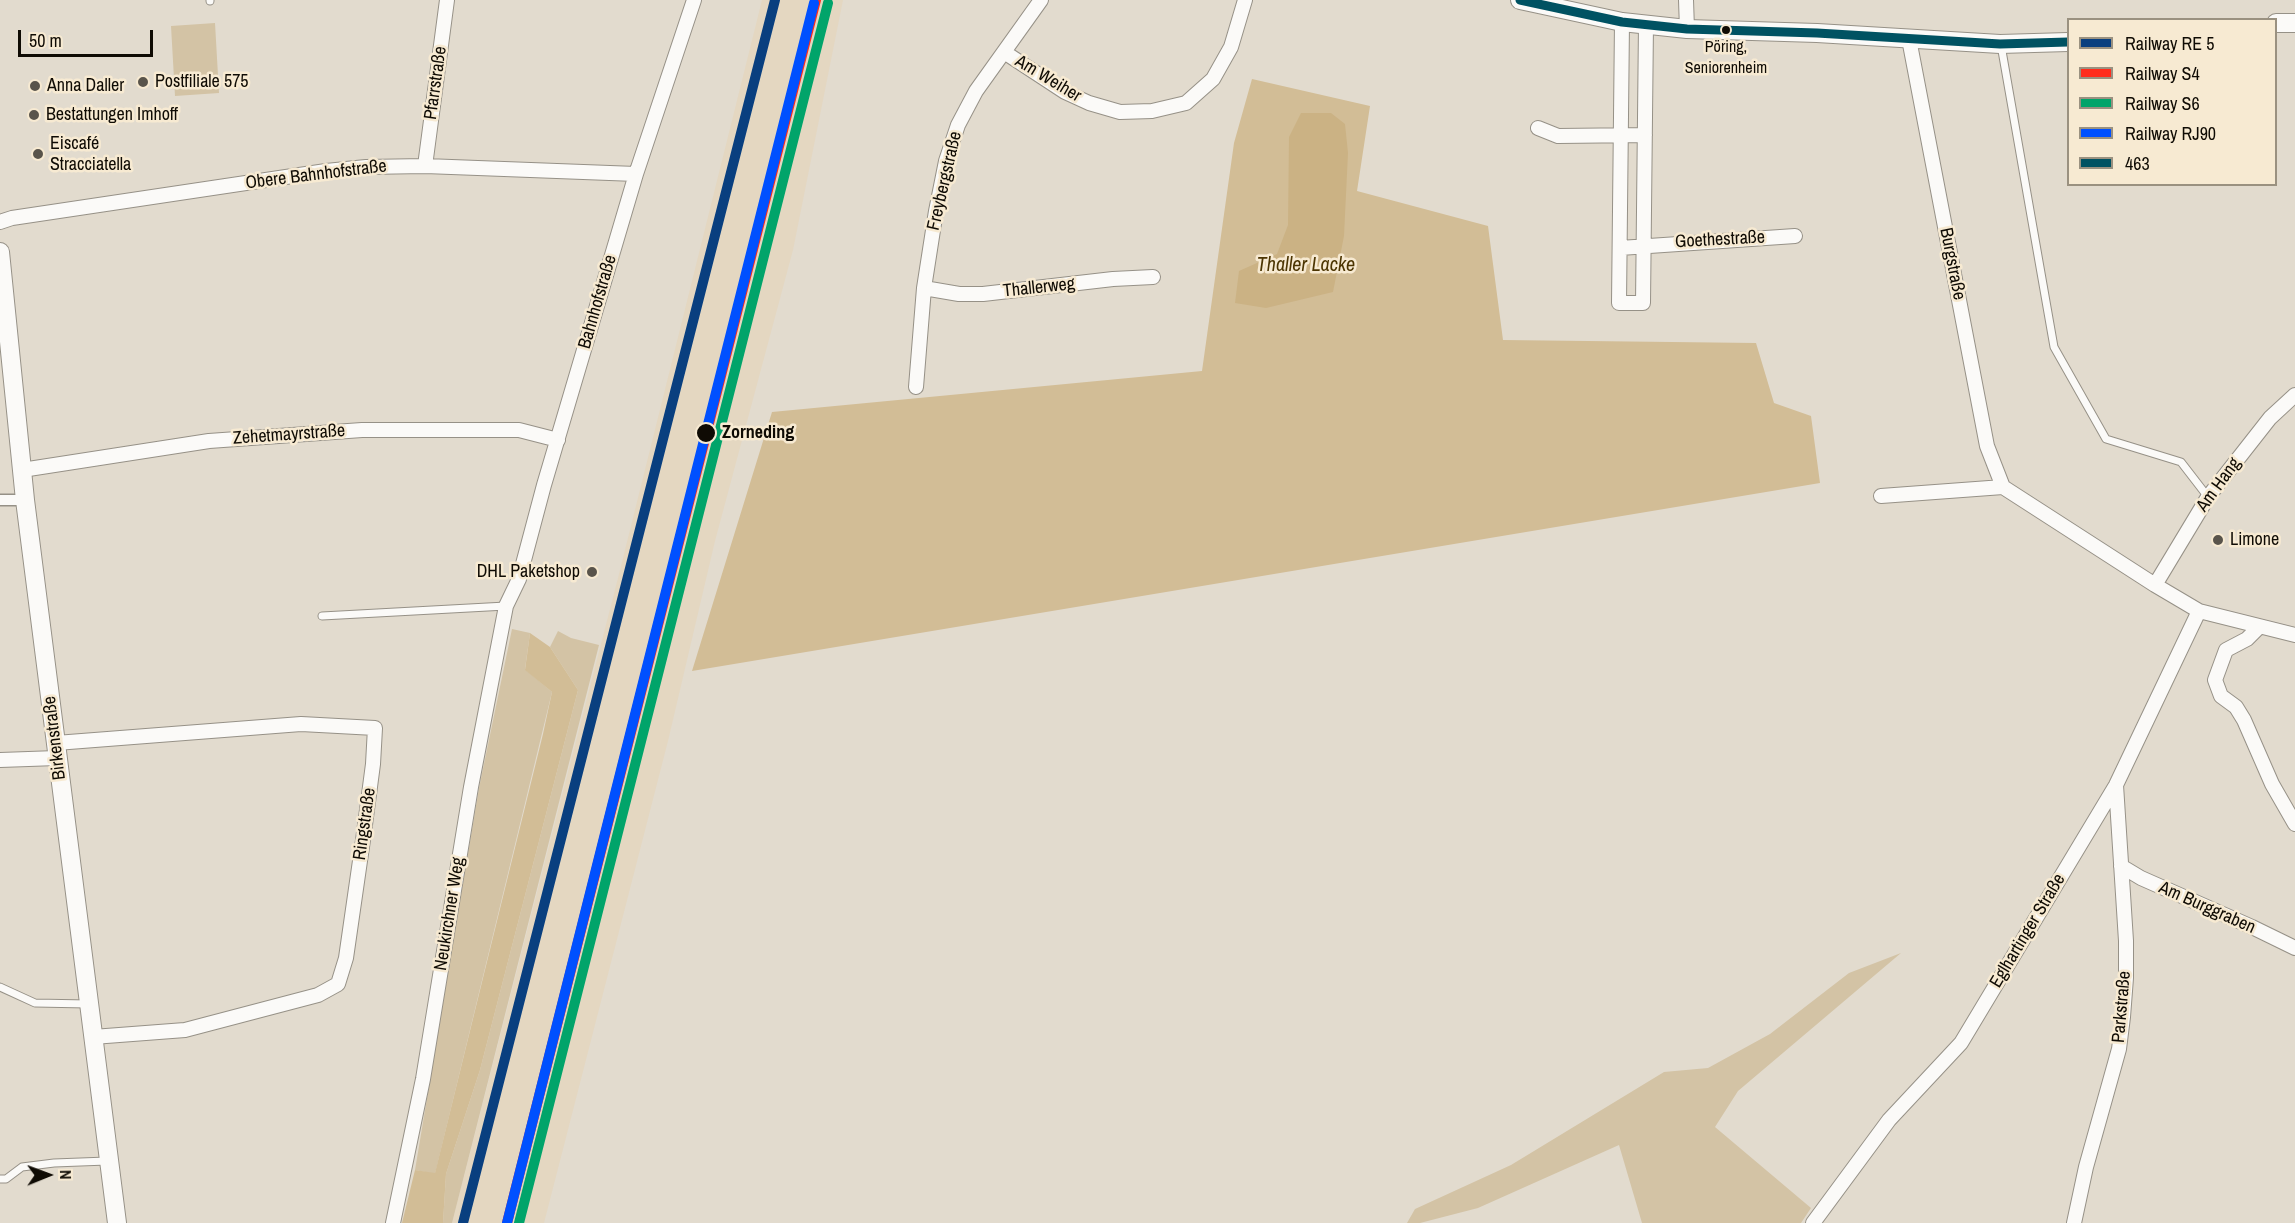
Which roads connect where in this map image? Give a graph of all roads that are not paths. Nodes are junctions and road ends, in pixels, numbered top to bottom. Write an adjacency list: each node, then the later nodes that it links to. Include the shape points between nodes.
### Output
1 (447, 0): 19 (street, Pfarrstraße)
2 (694, 0): 20 (street, Bahnhofstraße)
3 (1041, 0): 15 (street, Freybergstraße)
4 (1245, 0): 15 (street, Am Weiher, via 1231,47 1213,79 1186,103 1152,111 1120,112 1089,103)
5 (1520, 0): 7 (street)
6 (1686, 0): 11 (street)
7 (1622, 22): 10 (street); 17 (street)
8 (2277, 22): 9 (street)
9 (2295, 23)
10 (1646, 24): 11 (street); 18 (street)
11 (1687, 29): 12 (street)
12 (1909, 39): 14 (street); 32 (street, Burgstraße, via 1986,446)
13 (2067, 42): 14 (street)
14 (2001, 44): 34 (lane, via 2054,347 2106,440 2181,462)
15 (1004, 52): 27 (street, Freybergstraße, via 958,125 946,162)
16 (1538, 128): 17 (street, via 1558,136)
17 (1621, 135): 18 (street); 24 (street)
18 (1645, 135): 23 (street)
19 (425, 166): 20 (street, Obere Bahnhofstraße); 21 (street, Obere Bahnhofstraße, via 326,171)
20 (636, 174): 30 (street, Bahnhofstraße)
21 (0, 222)
22 (1795, 236): 23 (street, Goethestraße)
23 (1644, 245): 24 (street, Goethestraße); 24 (street, via 1643,303 1619,303)
24 (1620, 248)
25 (0, 252): 31 (street, Birkenstraße)
26 (1153, 277): 27 (street, Thallerweg, via 983,294 952,294)
27 (924, 288): 28 (street, Freybergstraße)
28 (915, 387)
29 (2295, 395): 34 (street, Am Hang, via 2270,418)
30 (558, 440): 31 (street, Zehetmayrstraße, via 519,430 362,430 209,441); 38 (street, Bahnhofstraße, via 519,579)
31 (22, 470): 36 (street, Birkenstraße)
32 (2003, 487): 33 (street); 37 (street)
33 (1881, 496)
34 (2208, 497): 37 (street, Am Hang)
35 (0, 500): 36 (street)
36 (25, 501): 43 (street, Birkenstraße)
37 (2155, 585): 39 (street)
38 (506, 606): 40 (lane); 55 (street, Neukirchner Weg, via 471,787 423,1079)
39 (2199, 610): 41 (street); 45 (street, Eglhartinger Straße)
40 (322, 616)
41 (2259, 627): 42 (street); 46 (street, via 2226,650 2215,680 2221,696 2236,707 2244,720 2272,784)
42 (2295, 635)
43 (56, 751): 44 (street); 50 (street, Birkenstraße); 51 (street, Ringstraße, via 301,724 375,728 346,958 338,984 318,995 185,1030)
44 (0, 760)
45 (2116, 785): 47 (street, Parkstraße); 56 (street, Eglhartinger Straße, via 1961,1042 1889,1120)
46 (2295, 824)
47 (2121, 866): 48 (street, Am Burggraben); 57 (street, Parkstraße, via 2126,978 2119,1049)
48 (2295, 948)
49 (0, 987): 50 (lane, via 35,1003)
50 (88, 1004): 51 (street, Birkenstraße)
51 (93, 1037): 52 (street, Birkenstraße)
52 (109, 1161): 53 (lane, via 22,1167); 54 (street, Birkenstraße)
53 (0, 1179)
54 (117, 1223)
55 (393, 1223)
56 (1813, 1223)
57 (2074, 1223)

